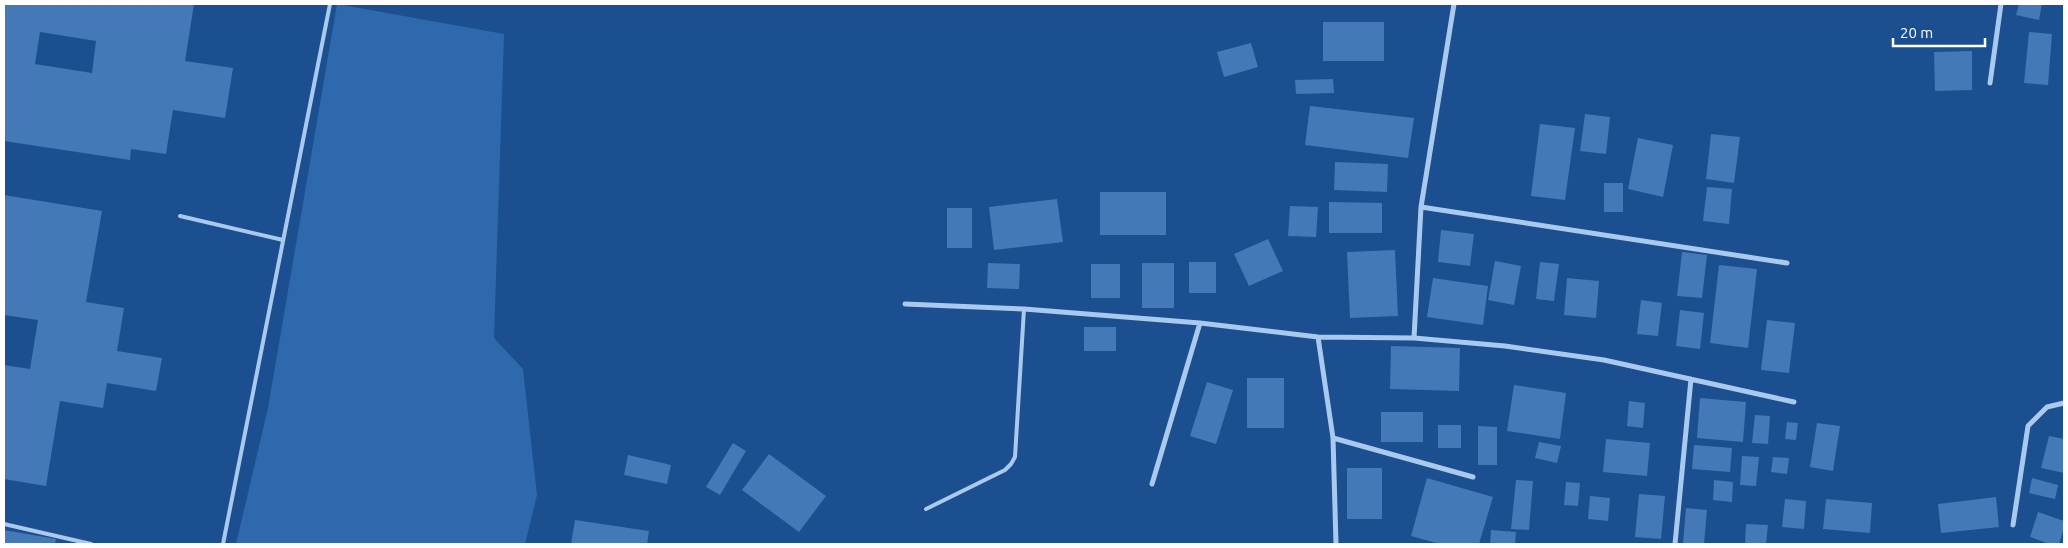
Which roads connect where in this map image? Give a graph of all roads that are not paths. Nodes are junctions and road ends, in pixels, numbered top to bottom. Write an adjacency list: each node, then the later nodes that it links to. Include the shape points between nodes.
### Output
1 (330, 4): 7 (lane)
2 (1454, 4): 5 (street)
3 (2001, 4): 4 (street)
4 (1990, 83)
5 (1421, 207): 8 (street); 13 (street)
6 (180, 216): 7 (lane)
7 (283, 240): 24 (lane)
8 (1787, 263)
9 (905, 304): 10 (street)
10 (1024, 309): 11 (street); 20 (lane, via 1015,457 1005,470)
11 (1200, 323): 12 (street); 19 (street)
12 (1318, 337): 13 (street); 17 (street)
13 (1414, 338): 14 (street, via 1505,346 1604,360)
14 (1691, 380): 15 (street); 26 (street)
15 (1794, 402)
16 (2064, 403): 22 (street, via 2047,407 2028,426)
17 (1333, 438): 18 (street); 25 (street)
18 (1472, 477)
19 (1152, 484)
20 (926, 509)
21 (4, 524): 23 (lane)
22 (2013, 525)
23 (91, 544)
24 (223, 544)
25 (1336, 544)
26 (1675, 544)

